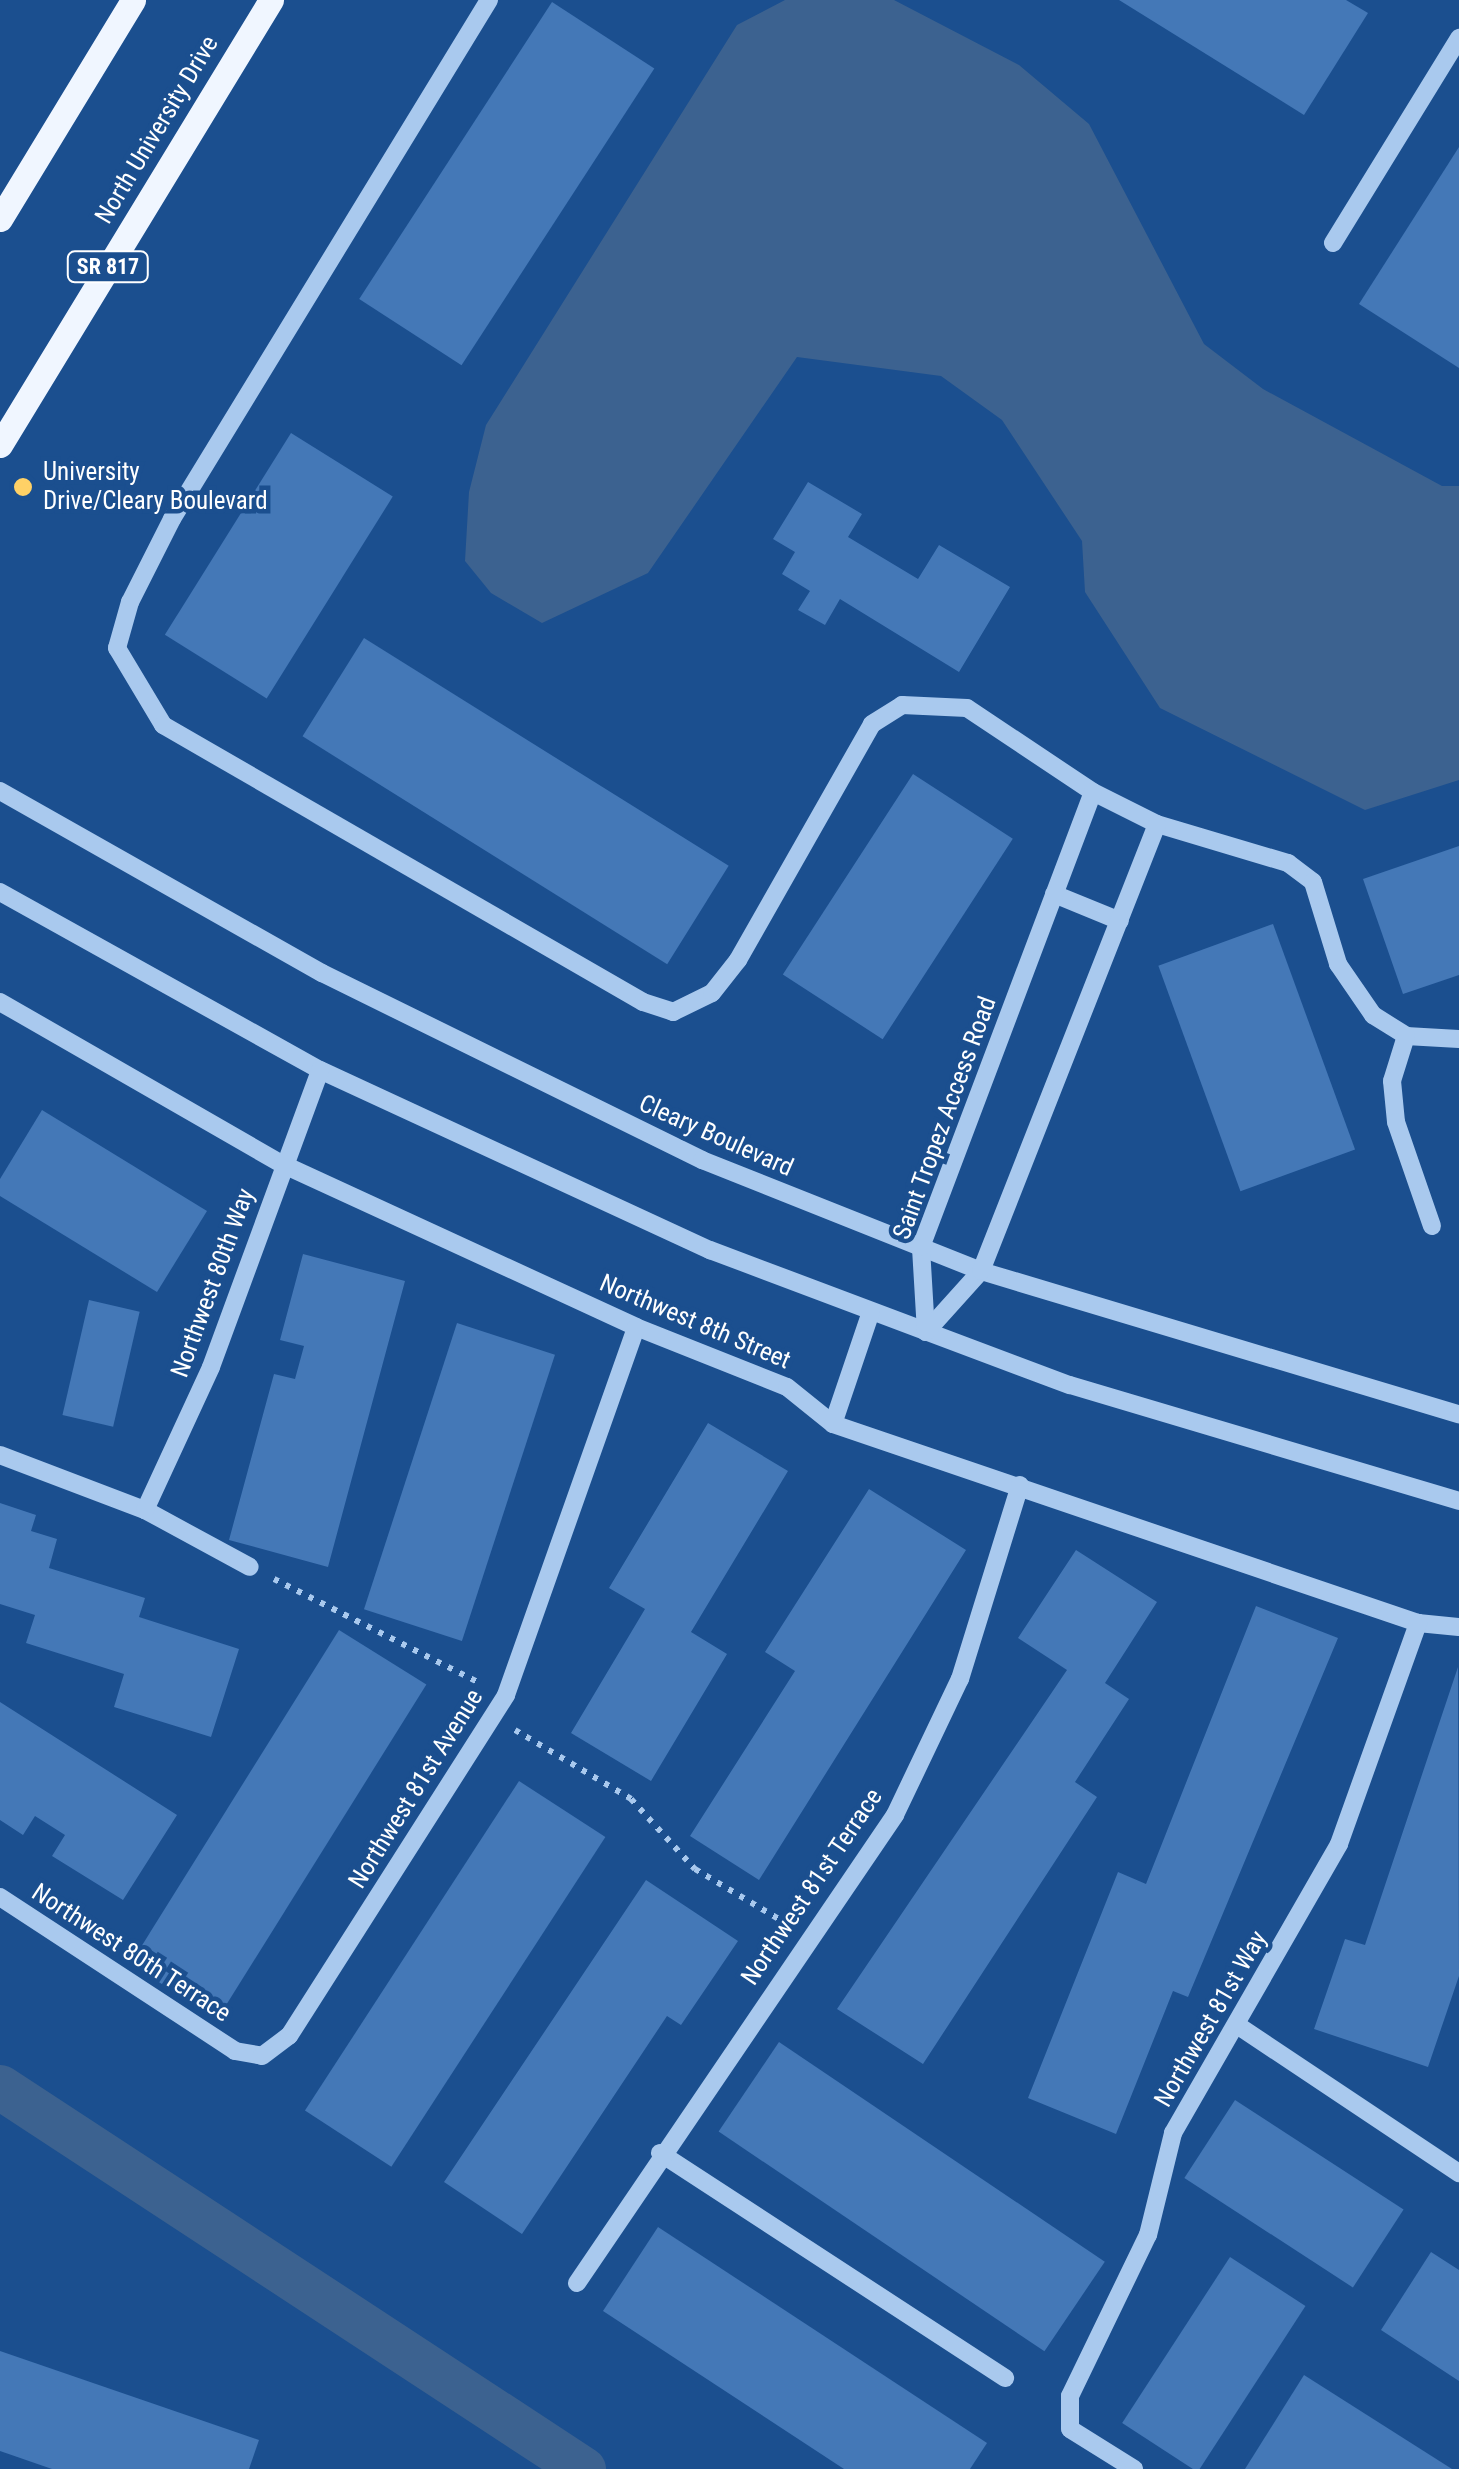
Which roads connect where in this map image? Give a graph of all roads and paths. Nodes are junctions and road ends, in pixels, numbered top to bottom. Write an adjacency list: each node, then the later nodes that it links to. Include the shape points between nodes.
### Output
1 (133, 0): 5 (main road)
2 (271, 0): 7 (main road, North University Drive / SR 817)
3 (490, 0): 9 (street, via 172,519 130,602 117,648 141,698 163,725 644,1002 672,1012 712,993 738,960 872,724 902,705 967,708)
4 (1459, 38): 6 (street)
5 (0, 219)
6 (1333, 242)
7 (0, 444)
8 (0, 791): 20 (street, Cleary Boulevard, via 506,1068 702,1160)
9 (1092, 792): 10 (street); 12 (street, Saint Tropez Access Road)
10 (1157, 824): 13 (street); 15 (street, via 1288,864 1314,882 1338,964 1373,1014)
11 (0, 892): 17 (street)
12 (1054, 894): 13 (street); 20 (street, Saint Tropez Access Road)
13 (1120, 920): 21 (street)
14 (0, 1002): 18 (street, Northwest 8th Street)
15 (1406, 1036): 16 (street); 19 (street, via 1392,1081 1396,1122)
16 (1459, 1039)
17 (320, 1070): 18 (street, Northwest 80th Way); 22 (street, via 559,1186)
18 (282, 1164): 23 (street, Northwest 8th Street); 30 (street, Northwest 80th Way, via 212,1367)
19 (1432, 1226)
20 (921, 1248): 21 (street, Cleary Boulevard); 24 (street, Saint Tropez Access Road)
21 (981, 1271): 24 (street); 25 (street, Cleary Boulevard)
22 (870, 1312): 24 (street); 26 (street)
23 (636, 1327): 26 (street, Northwest 8th Street, via 787,1387); 34 (street, Northwest 81st Avenue)
24 (926, 1332): 29 (street, via 1218,1432)
25 (1459, 1414)
26 (833, 1424): 28 (street, Northwest 8th Street)
27 (0, 1455): 30 (street)
28 (1020, 1485): 32 (street, Northwest 8th Street); 37 (street, Northwest 81st Terrace, via 960,1679 894,1815)
29 (1459, 1500)
30 (145, 1510): 31 (street)
31 (250, 1567): 34 (path)
32 (1418, 1623): 33 (street, Northwest 8th Street); 38 (street, Northwest 81st Way, via 1339,1844)
33 (1459, 1627)
34 (506, 1695): 35 (street, Northwest 81st Avenue)
35 (492, 1716): 37 (path, via 631,1799 695,1869); 39 (street, Northwest 81st Avenue)
36 (0, 1897): 39 (street, Northwest 80th Terrace, via 235,2051 262,2056)
37 (810, 1937): 40 (street, Northwest 81st Terrace)
38 (1237, 2025): 41 (street); 44 (street, Northwest 81st Way, via 1174,2133 1148,2235 1070,2396 1070,2429)
39 (289, 2036)
40 (660, 2153): 42 (street, Northwest 81st Terrace); 43 (street)
41 (1459, 2172)
42 (577, 2283)
43 (1005, 2378)
44 (1134, 2469)

